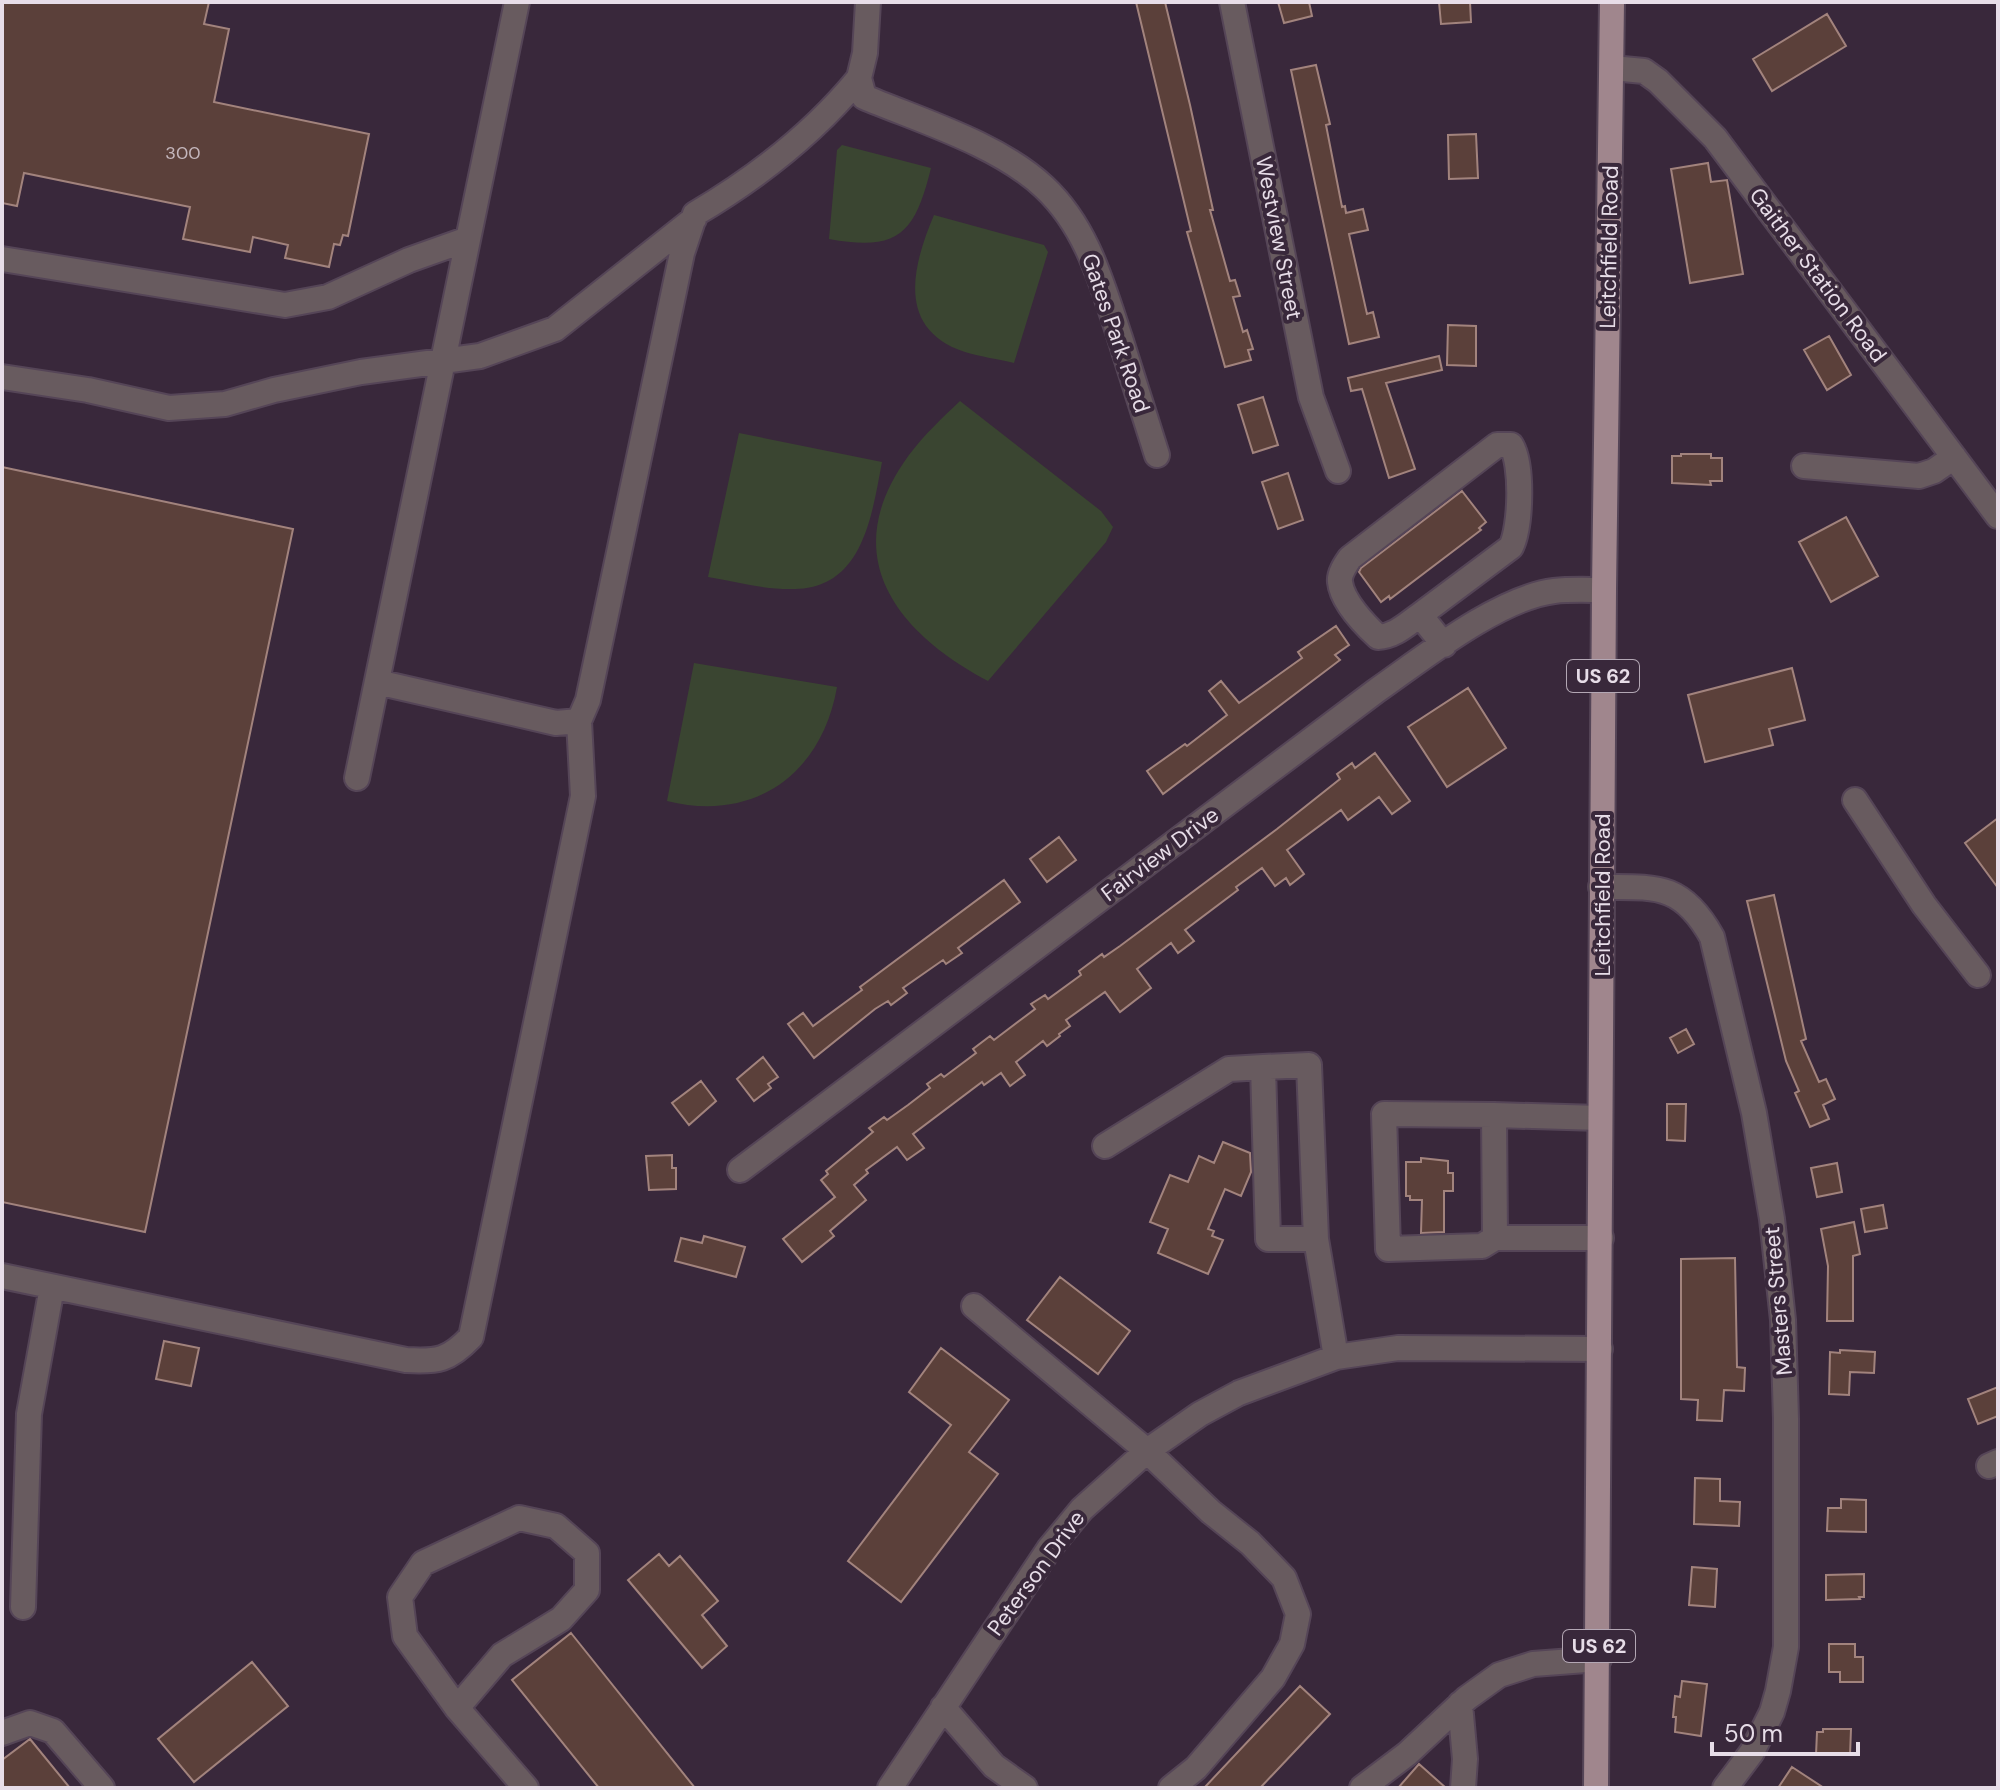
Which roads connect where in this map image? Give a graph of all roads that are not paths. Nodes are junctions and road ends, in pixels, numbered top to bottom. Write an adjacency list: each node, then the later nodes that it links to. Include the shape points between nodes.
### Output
1 (517, 2): 8 (street)
2 (868, 2): 6 (street)
3 (1232, 2): 15 (street, Westview Street, via 1311,397)
4 (1612, 2): 5 (main road, Leitchfield Road / US 62)
5 (1612, 68): 13 (street, Gaither Station Road, via 1644,71 1715,138); 17 (main road, Leitchfield Road / US 62)
6 (859, 78): 7 (street, via 836,107 747,183); 12 (street, Gates Park Road, via 864,97 1001,157 1061,204 1099,273)
7 (694, 219): 10 (street, via 555,329 480,356); 21 (street, via 682,253 588,700)
8 (468, 239): 9 (street, via 328,297 285,305); 10 (street)
9 (2, 259)
10 (444, 362): 11 (street, via 361,372 225,404 169,408); 20 (street)
11 (2, 377)
12 (1157, 455)
13 (1954, 457): 14 (street, via 1919,476); 16 (street, Gaither Station Road)
14 (1804, 466)
15 (1338, 471)
16 (1998, 516)
17 (1604, 590): 19 (street, Fairview Drive, via 1552,591 1531,598); 24 (main road, Leitchfield Road / US 62)
18 (1420, 615): 18 (street, via 1511,547 1519,469 1511,445 1497,445 1344,567 1342,589 1378,637); 19 (street)
19 (1444, 645): 30 (street, Fairview Drive)
20 (377, 682): 21 (street, via 556,723); 22 (street)
21 (579, 721): 35 (street, via 583,796 471,1337 455,1354 431,1361 406,1360)
22 (357, 778)
23 (1855, 800): 25 (street)
24 (1601, 887): 28 (main road, Leitchfield Road / US 62); 54 (street, Masters Street, via 1657,887 1690,907 1712,937 1754,1113 1772,1219 1783,1320 1786,1647 1772,1712 1752,1752)
25 (1978, 975)
26 (1263, 1067): 29 (street, via 1229,1069); 33 (street, via 1268,1239); 33 (street, via 1309,1065)
27 (1494, 1115): 28 (street); 31 (street); 31 (street, via 1384,1114 1388,1249 1482,1246)
28 (1600, 1118): 32 (main road, Leitchfield Road / US 62)
29 (1105, 1146)
30 (740, 1170)
31 (1495, 1238): 32 (street)
32 (1601, 1238): 37 (main road, Leitchfield Road / US 62)
33 (1316, 1239): 38 (street)
34 (2, 1276): 35 (street)
35 (52, 1287): 40 (street, via 29,1414)
36 (974, 1306): 39 (street)
37 (1600, 1349): 38 (street, Peterson Drive, via 1398,1348); 41 (main road, Leitchfield Road / US 62)
38 (1336, 1357): 39 (street, Peterson Drive, via 1239,1393)
39 (1147, 1451): 43 (street, Peterson Drive, via 1082,1509 1049,1549); 50 (street, via 1284,1578 1298,1614 1292,1644 1273,1678 1196,1768)
40 (23, 1607)
41 (1599, 1659): 42 (street, via 1533,1664 1499,1675); 53 (main road, Leitchfield Road / US 62)
42 (1460, 1704): 51 (street); 52 (street)
43 (943, 1707): 48 (street, Peterson Drive); 49 (street, via 994,1766)
44 (457, 1708): 44 (street, via 405,1636 400,1597 423,1563 519,1518 556,1526 587,1553 587,1590 561,1619 502,1655); 47 (street)
45 (2, 1733): 46 (street, via 30,1723 53,1731)
46 (102, 1788)
47 (526, 1788)
48 (890, 1788)
49 (1025, 1788)
50 (1171, 1788)
51 (1362, 1788)
52 (1463, 1788)
53 (1596, 1788)
54 (1725, 1788)

